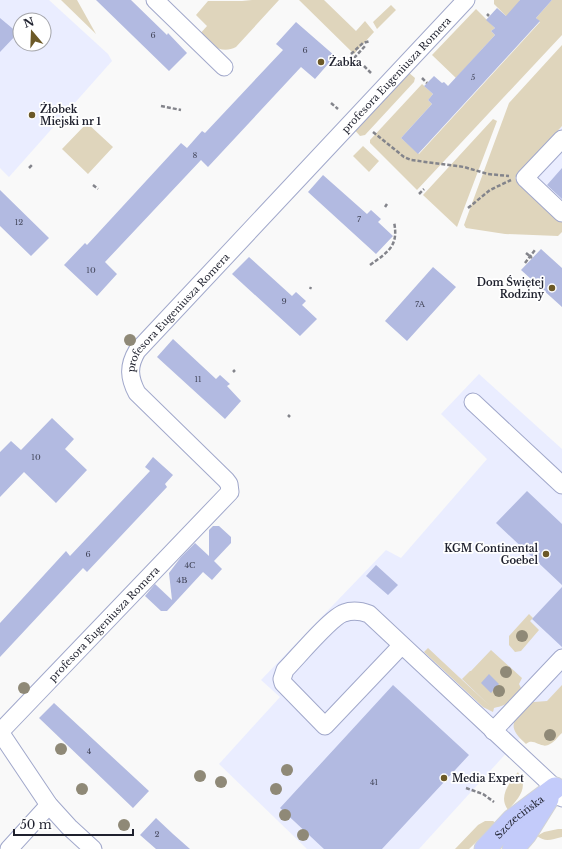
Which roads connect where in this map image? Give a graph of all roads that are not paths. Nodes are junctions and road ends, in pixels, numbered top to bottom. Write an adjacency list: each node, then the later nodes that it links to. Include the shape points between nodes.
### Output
1 (155, 0): 3 (street)
2 (466, 0): 11 (street, profesora Eugeniusza Romera, via 137,352 130,368 131,381 137,393 226,480 230,492)
3 (224, 66)
4 (562, 138): 5 (street, via 525,178)
5 (562, 213)
6 (473, 402): 7 (street)
7 (562, 485)
8 (402, 645): 8 (street, via 326,726 283,683 285,670 334,618 345,612 368,614); 10 (street)
9 (562, 658): 10 (street)
10 (493, 731): 12 (street)
11 (0, 732): 13 (street)
12 (560, 790): 16 (main road, Szczecińska, via 512,820); 17 (main road, Szczecińska)
13 (49, 805): 14 (street); 15 (street)
14 (8, 849)
15 (93, 849)
16 (485, 849)
17 (513, 849)

